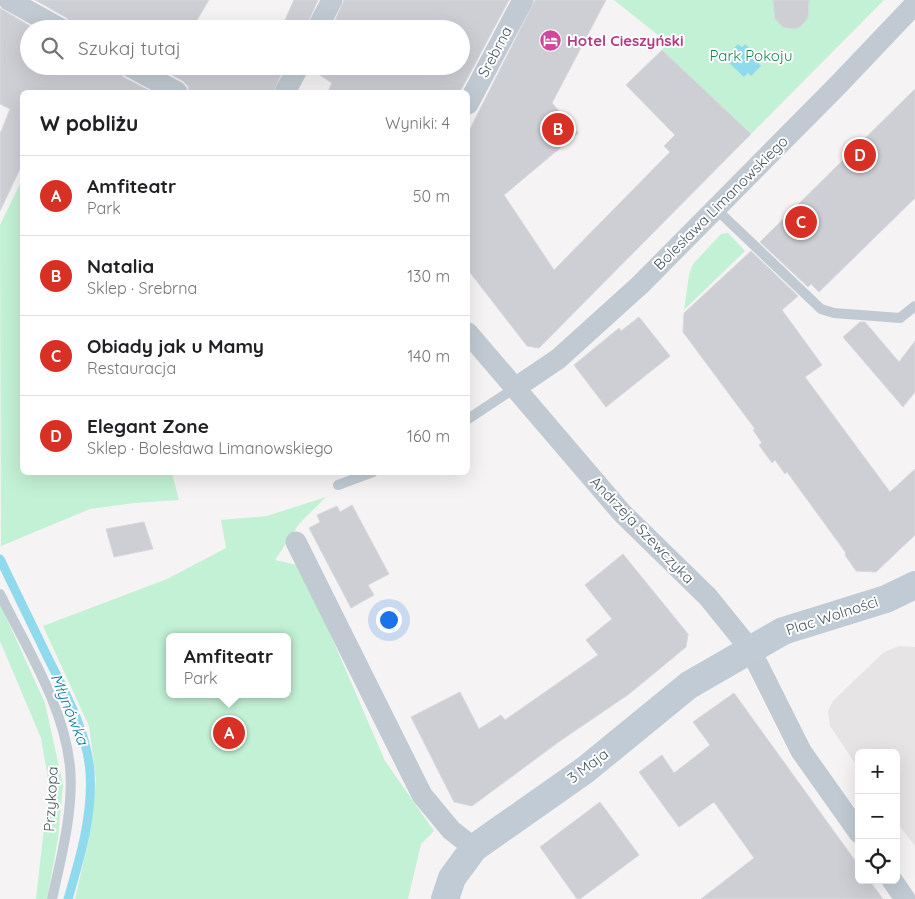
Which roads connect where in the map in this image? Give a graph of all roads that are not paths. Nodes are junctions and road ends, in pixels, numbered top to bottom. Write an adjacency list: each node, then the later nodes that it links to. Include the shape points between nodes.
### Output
1 (9, 0): 5 (street)
2 (332, 0): 6 (street)
3 (523, 0): 11 (street, Srebrna)
4 (915, 4): 12 (street, Bolesława Limanowskiego)
5 (45, 20)
6 (322, 20)
7 (146, 75): 9 (street)
8 (294, 75): 10 (street)
9 (173, 90)
10 (286, 90)
11 (470, 100)
12 (716, 210): 13 (lane, via 821,309 834,313 900,318); 15 (street, Bolesława Limanowskiego, via 558,359)
13 (915, 306)
14 (470, 335): 15 (street, Andrzeja Szewczyka)
15 (515, 388): 16 (lane); 22 (street, Andrzeja Szewczyka, via 622,513 708,597)
16 (470, 418)
17 (365, 475): 18 (lane)
18 (338, 485)
19 (296, 542): 24 (street, via 422,795 451,830)
20 (915, 585): 22 (street, Plac Wolności, via 886,598 783,631)
21 (0, 594): 26 (lane, Przykopa, via 53,702 64,734 70,768 67,823)
22 (750, 649): 23 (street, Andrzeja Szewczyka, via 801,751); 24 (street, 3 Maja, via 689,685 585,770)
23 (855, 827)
24 (474, 848): 27 (street, 3 Maja, via 452,878)
25 (895, 884): 28 (street)
26 (52, 899)
27 (445, 899)
28 (905, 899)

